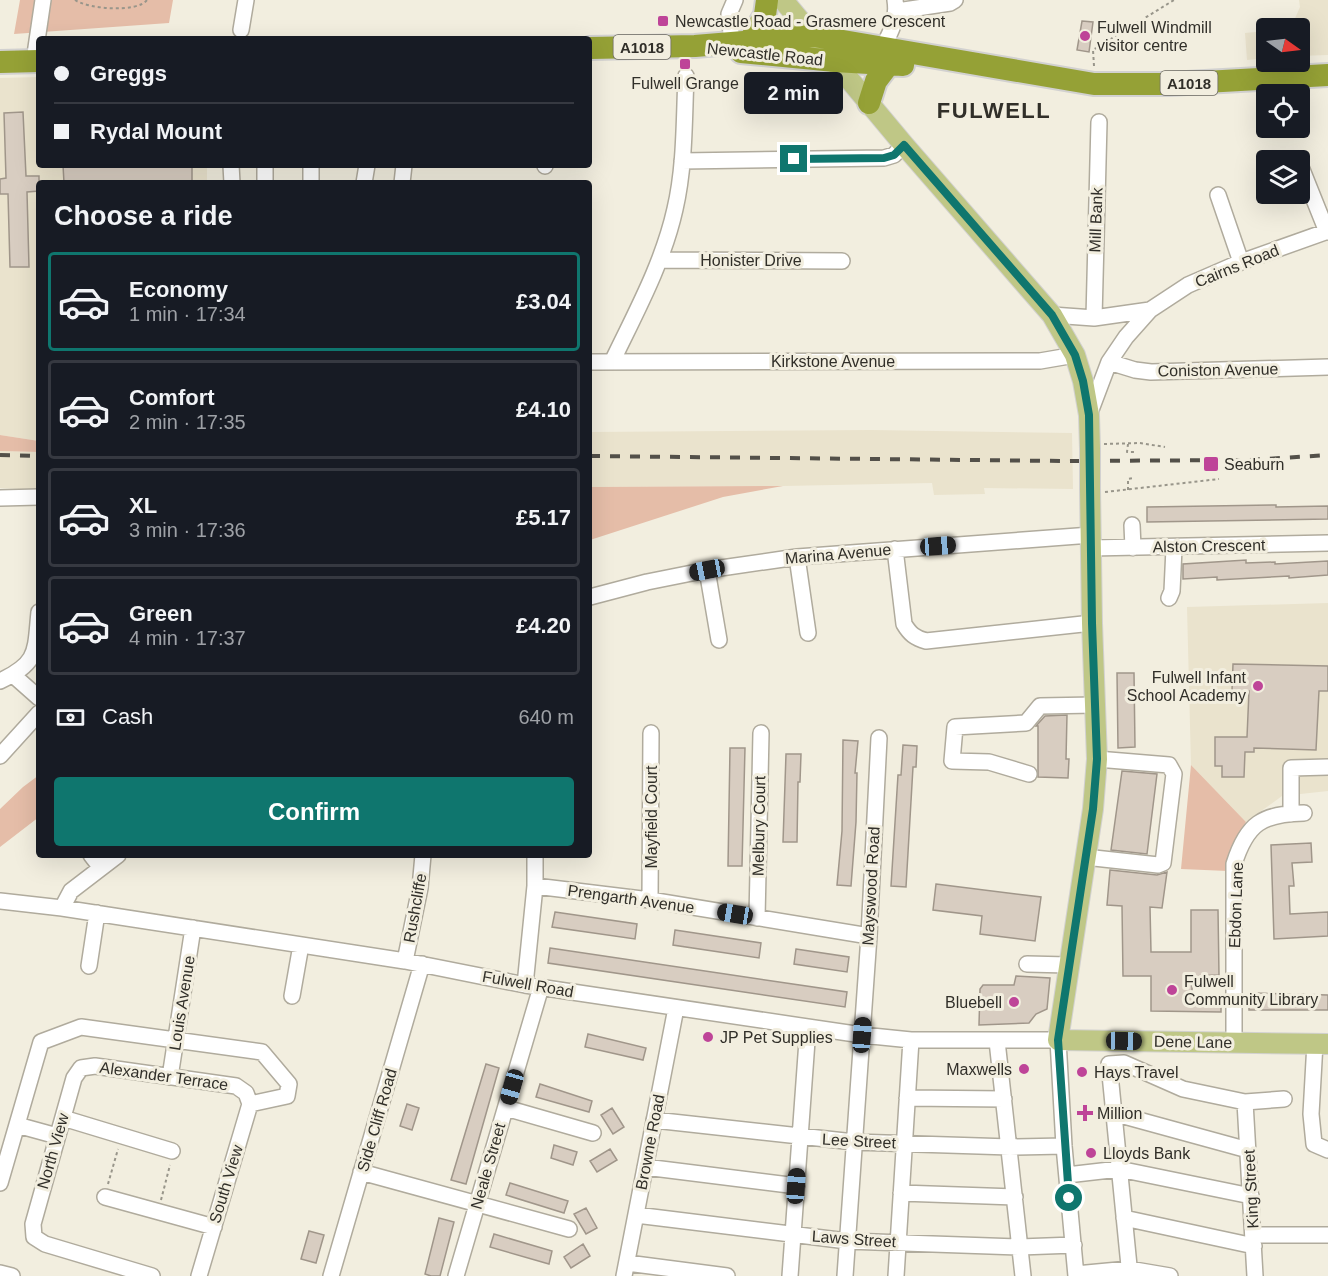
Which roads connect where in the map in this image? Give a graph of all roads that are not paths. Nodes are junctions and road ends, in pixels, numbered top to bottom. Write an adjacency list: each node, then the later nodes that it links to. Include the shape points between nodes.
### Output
1 (43, 0): 9 (street)
2 (246, 0): 8 (street)
3 (735, 0): 11 (street, via 729,14)
4 (767, 0): 11 (highway, via 765,15)
5 (783, 0): 10 (main road)
6 (955, 0): 7 (street)
7 (898, 4): 14 (street)
8 (241, 30)
9 (39, 36)
10 (814, 36): 11 (highway, Newcastle Road / A1018); 14 (highway, A1018); 16 (main road)
11 (740, 42): 12 (highway, Newcastle Road / A1018)
12 (695, 46): 13 (highway, Newcastle Road / A1018); 16 (highway, Newcastle Road / A1018)
13 (592, 48)
14 (886, 56): 16 (highway, A1018); 18 (highway, A1018, via 1094,84); 20 (highway)
15 (36, 61): 17 (highway)
16 (835, 61): 20 (main road)
17 (0, 62)
18 (1328, 75)
19 (686, 76): 23 (street)
20 (869, 102): 22 (main road)
21 (1099, 122): 32 (street, Mill Bank)
22 (904, 145): 23 (street, via 884,158); 31 (main road)
23 (682, 161): 27 (street, via 676,208)
24 (1310, 190): 26 (street)
25 (1218, 195): 29 (street)
26 (1327, 231): 29 (street, Cairns Road)
27 (660, 260): 28 (street, Honister Drive); 35 (street)
28 (842, 261)
29 (1241, 262): 30 (street, Cairns Road, via 1188,285)
30 (1150, 310): 32 (street, Cairns Road); 36 (street, Cairns Road)
31 (1052, 315): 32 (street, Cairns Road); 33 (main road)
32 (1094, 318)
33 (1075, 355): 35 (street, Kirkstone Avenue, via 1040,361); 38 (main road)
34 (592, 362): 35 (street, Kirkstone Avenue)
35 (612, 362)
36 (1109, 362): 37 (street, Coniston Avenue, via 1152,372); 38 (street, Cairns Road)
37 (1328, 367)
38 (1089, 415): 42 (main road, bridge)
39 (36, 497): 40 (street)
40 (0, 498)
41 (1132, 525): 44 (street)
42 (1091, 542): 44 (street, Alston Crescent); 46 (street, Marina Avenue); 51 (main road)
43 (1328, 543): 45 (street, Alston Crescent)
44 (1133, 548): 45 (street, Alston Crescent)
45 (1174, 548): 50 (street)
46 (895, 549): 47 (street, Marina Avenue); 51 (street, via 904,624 915,638 926,641)
47 (797, 557): 48 (street, Marina Avenue); 52 (street)
48 (707, 570): 49 (street, Marina Avenue); 53 (street)
49 (592, 596)
50 (1169, 598)
51 (1092, 623): 57 (main road)
52 (808, 633)
53 (719, 640)
54 (36, 650): 55 (street, via 31,661)
55 (7, 678): 56 (street)
56 (36, 696)
57 (1095, 705): 63 (main road); 65 (street, via 1040,706 1026,723 955,727 952,760 989,762)
58 (36, 716): 62 (street)
59 (651, 733): 74 (street, Mayfield Court)
60 (761, 733): 77 (street, Melbury Court)
61 (879, 738): 79 (street, Mayswood Road)
62 (0, 756)
63 (1097, 759): 66 (main road); 66 (street, via 1169,765 1174,774 1166,841 1163,863 1158,865)
64 (1328, 767): 96 (street, Ebdon Lane, via 1291,768 1297,814 1271,816 1251,829 1240,844 1231,886)
65 (1029, 774)
66 (1085, 857): 84 (main road)
67 (93, 858): 71 (street)
68 (114, 858): 71 (street)
69 (423, 858): 81 (street, Rushcliffe)
70 (535, 858): 72 (street)
71 (101, 868): 75 (street, via 71,891)
72 (535, 886): 74 (street, Prengarth Avenue); 86 (street)
73 (0, 900): 75 (street, Fulwell Road)
74 (651, 900): 77 (street, Prengarth Avenue)
75 (62, 908): 76 (street, Fulwell Road)
76 (97, 913): 78 (street, Fulwell Road); 85 (street)
77 (757, 918): 79 (street, Prengarth Avenue)
78 (193, 928): 80 (street, Fulwell Road); 92 (street, Louis Avenue)
79 (868, 936): 91 (street, Mayswood Road)
80 (301, 945): 81 (street, Fulwell Road); 88 (street)
81 (405, 961): 82 (street, Fulwell Road)
82 (422, 964): 86 (street, Fulwell Road); 122 (street, Side Cliff Road)
83 (1027, 964): 84 (street)
84 (1068, 965): 94 (main road)
85 (89, 966)
86 (525, 985): 87 (street, Fulwell Road)
87 (541, 987): 89 (street, Fulwell Road); 105 (street, Neale Street)
88 (292, 996)
89 (676, 1008): 90 (street, Fulwell Road); 108 (street, Browne Road)
90 (808, 1027): 91 (street, Fulwell Road); 112 (street)
91 (862, 1035): 93 (street, Fulwell Road); 113 (street, Mayswood Road)
92 (176, 1040): 99 (street, Louis Avenue); 101 (street, via 262,1052 289,1084 287,1096); 109 (street, via 81,1027 41,1042)
93 (911, 1040): 95 (street, Fulwell Road); 100 (street)
94 (1058, 1040): 95 (street, Fulwell Road); 96 (main road, Dene Lane); 115 (street)
95 (997, 1041): 102 (street)
96 (1234, 1043): 97 (main road, Dene Lane)
97 (1321, 1043): 118 (street, via 1311,1114 1314,1144)
98 (81, 1068): 99 (street, Alexander Terrace, via 95,1066); 107 (street, North View, via 74,1078)
99 (170, 1077): 101 (street, Alexander Terrace, via 236,1086)
100 (907, 1098): 102 (street); 114 (street)
101 (248, 1099): 133 (street, South View)
102 (1004, 1099): 116 (street)
103 (1284, 1099): 104 (street, Dene Lane)
104 (1245, 1102): 106 (street, Dene Lane, via 1183,1089 1124,1063 1108,1064); 117 (street, King Street)
105 (506, 1108): 110 (street); 130 (street, Neale Street)
106 (1113, 1113): 117 (street); 121 (street)
107 (63, 1118): 111 (street, North View); 119 (street)
108 (654, 1120): 112 (street, Lee Street); 120 (street, Browne Road)
109 (17, 1125): 111 (street); 124 (street)
110 (592, 1133)
111 (57, 1136): 147 (street, North View, via 33,1224 34,1237 45,1244)
112 (800, 1137): 113 (street, Lee Street); 125 (street)
113 (854, 1142): 114 (street, Lee Street); 137 (street, Mayswood Road)
114 (904, 1144): 116 (street, Lee Street); 126 (street)
115 (1064, 1146): 116 (street, Lee Street); 123 (street)
116 (1010, 1147): 129 (street)
117 (1248, 1150): 127 (street, King Street)
118 (1328, 1150)
119 (172, 1151)
120 (645, 1167): 125 (street); 131 (street, Browne Road)
121 (1119, 1169): 123 (street); 127 (street); 132 (street)
122 (362, 1172): 130 (street); 149 (street, Side Cliff Road)
123 (1067, 1175): 140 (street)
124 (0, 1183)
125 (796, 1186): 135 (street)
126 (901, 1193): 129 (street); 139 (street)
127 (1251, 1196): 138 (street, King Street)
128 (105, 1197): 133 (street)
129 (1015, 1197): 141 (street)
130 (477, 1204): 134 (street); 150 (street, Neale Street)
131 (636, 1215): 135 (street, Laws Street); 142 (street, Browne Road)
132 (1124, 1218): 138 (street); 144 (street)
133 (214, 1227): 148 (street, South View)
134 (569, 1229)
135 (794, 1234): 137 (street, Laws Street); 152 (street)
136 (1328, 1235): 138 (street)
137 (847, 1240): 139 (street, Laws Street); 153 (street, Mayswood Road)
138 (1253, 1241): 157 (street, King Street)
139 (898, 1242): 141 (street, Laws Street); 154 (street)
140 (1074, 1245): 141 (street, Laws Street); 145 (street)
141 (1020, 1247): 155 (street)
142 (625, 1270): 151 (street)
143 (0, 1272): 146 (street)
144 (1129, 1272): 145 (street); 156 (street)
145 (1076, 1275)
146 (12, 1276)
147 (152, 1276)
148 (199, 1276)
149 (331, 1276)
150 (456, 1276)
151 (727, 1276)
152 (790, 1276)
153 (845, 1276)
154 (896, 1276)
155 (1023, 1276)
156 (1170, 1276)
157 (1255, 1276)

